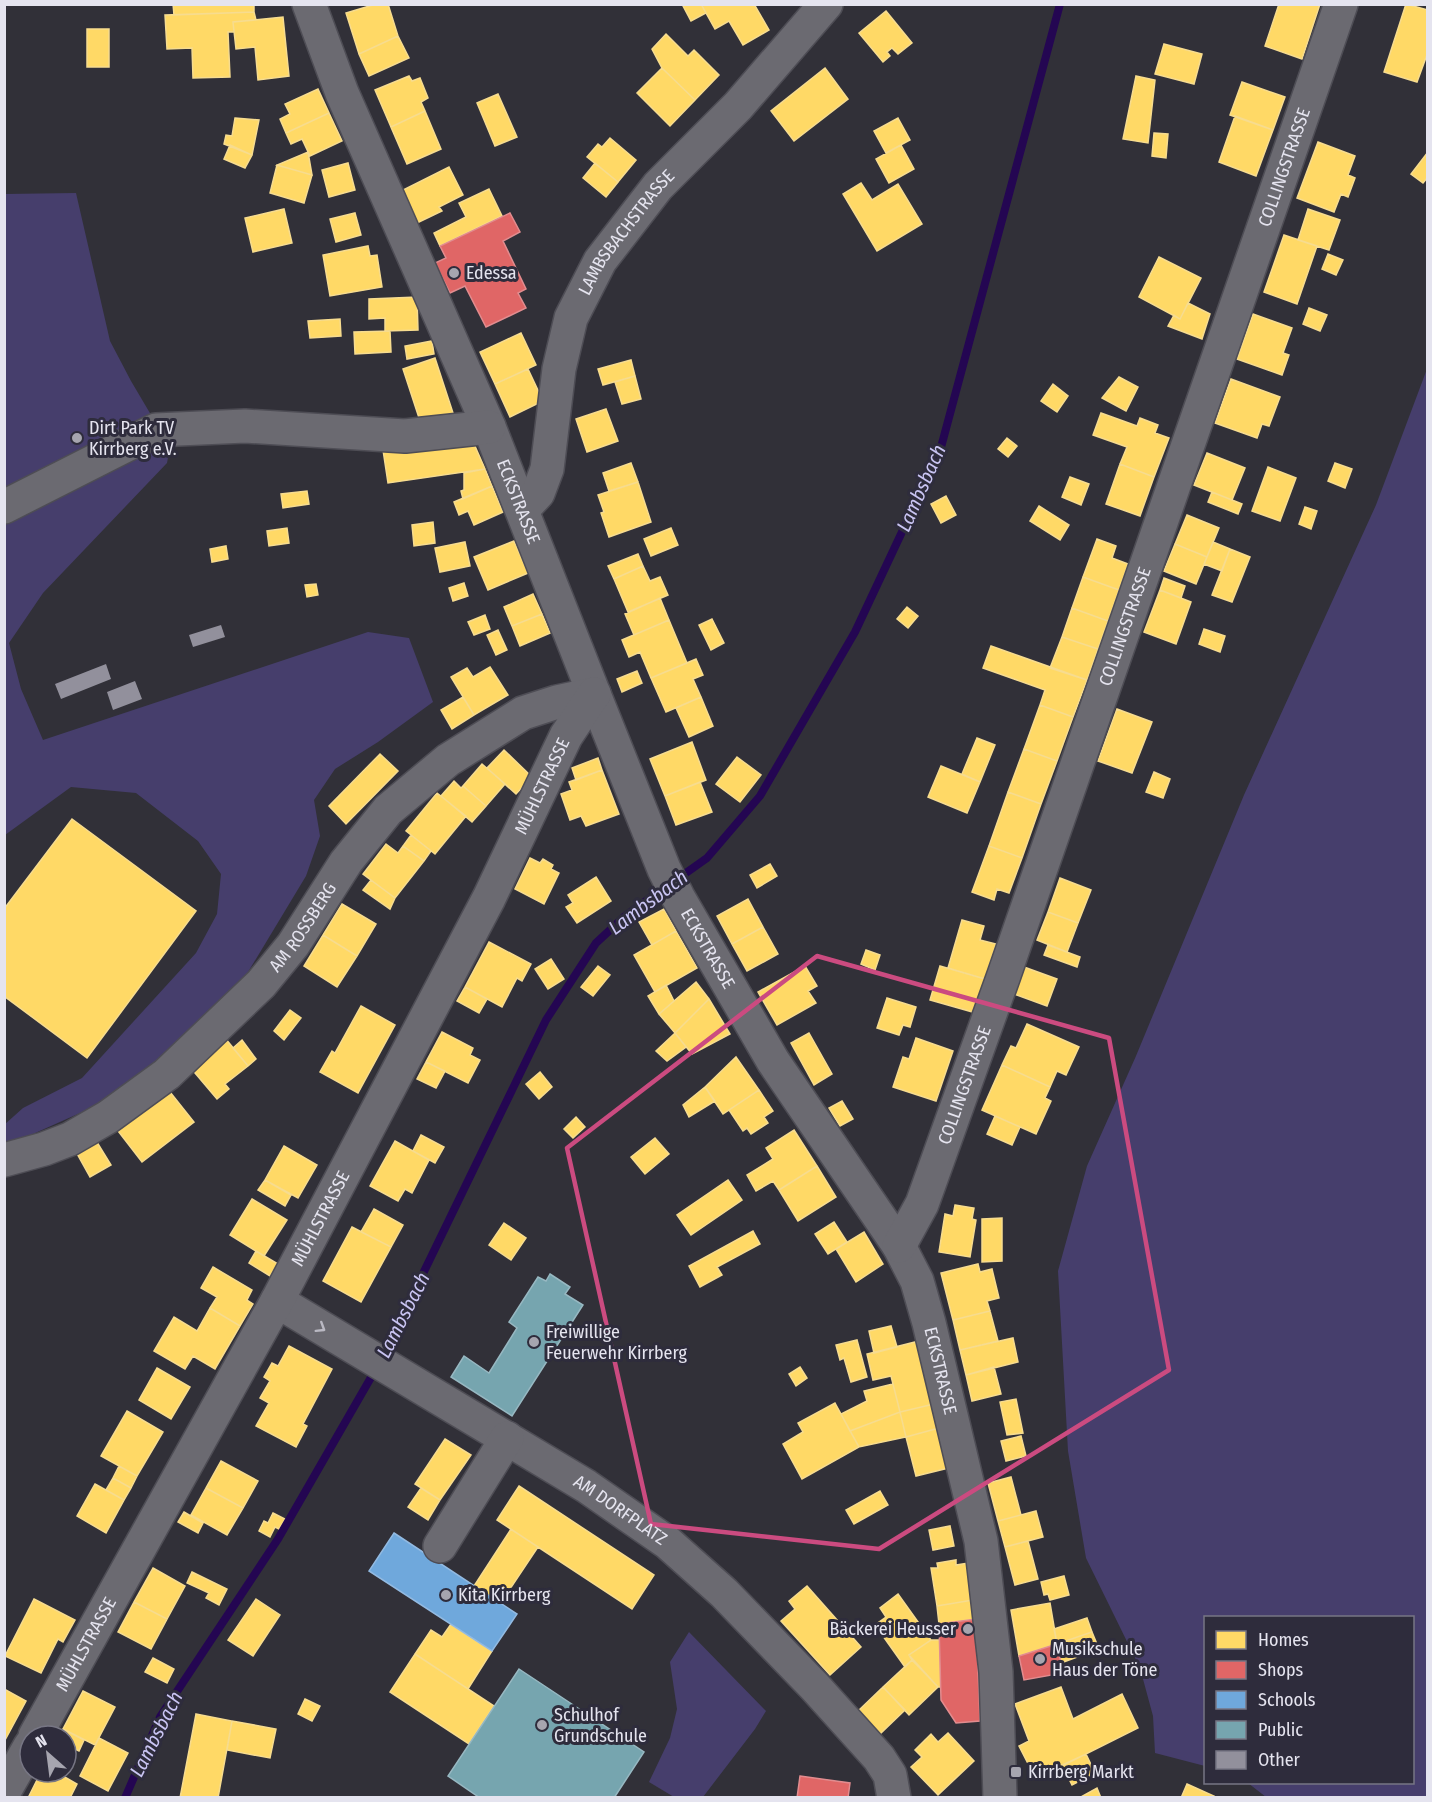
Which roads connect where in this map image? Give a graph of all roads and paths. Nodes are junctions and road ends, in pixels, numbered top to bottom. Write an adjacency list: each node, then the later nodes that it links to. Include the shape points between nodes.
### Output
1 (309, 4): 4 (street, ECKSTRASSE, via 342,93)
2 (826, 4): 6 (street, LAMBSBACHSTRASSE, via 738,105 658,186 600,261 571,318 559,369 547,469 538,493)
3 (1341, 4): 9 (street, COLLINGSTRASSE, via 1004,975 922,1204)
4 (489, 427): 5 (street, via 405,436 246,426 156,430); 6 (street, ECKSTRASSE)
5 (4, 507)
6 (523, 509): 7 (street, ECKSTRASSE)
7 (594, 694): 8 (street, AM ROSSBERG, via 523,713 448,760 388,810 346,862 293,945 261,984 166,1074 108,1117 70,1139); 9 (street, ECKSTRASSE, via 671,883 773,1061); 10 (street, MÜHLSTRASSE, via 566,736 489,898)
8 (4, 1160)
9 (899, 1246): 17 (street, ECKSTRASSE, via 917,1281 929,1323 981,1541 996,1672)
10 (277, 1301): 11 (street, AM DORFPLATZ, one-way to 11); 13 (street, MÜHLSTRASSE)
11 (507, 1438): 12 (street); 16 (street, AM DORFPLATZ, via 668,1543 724,1593 879,1758 890,1775)
12 (440, 1546)
13 (43, 1724)
14 (18, 1767): 15 (street)
15 (4, 1792)
16 (894, 1797)
17 (1000, 1797)

